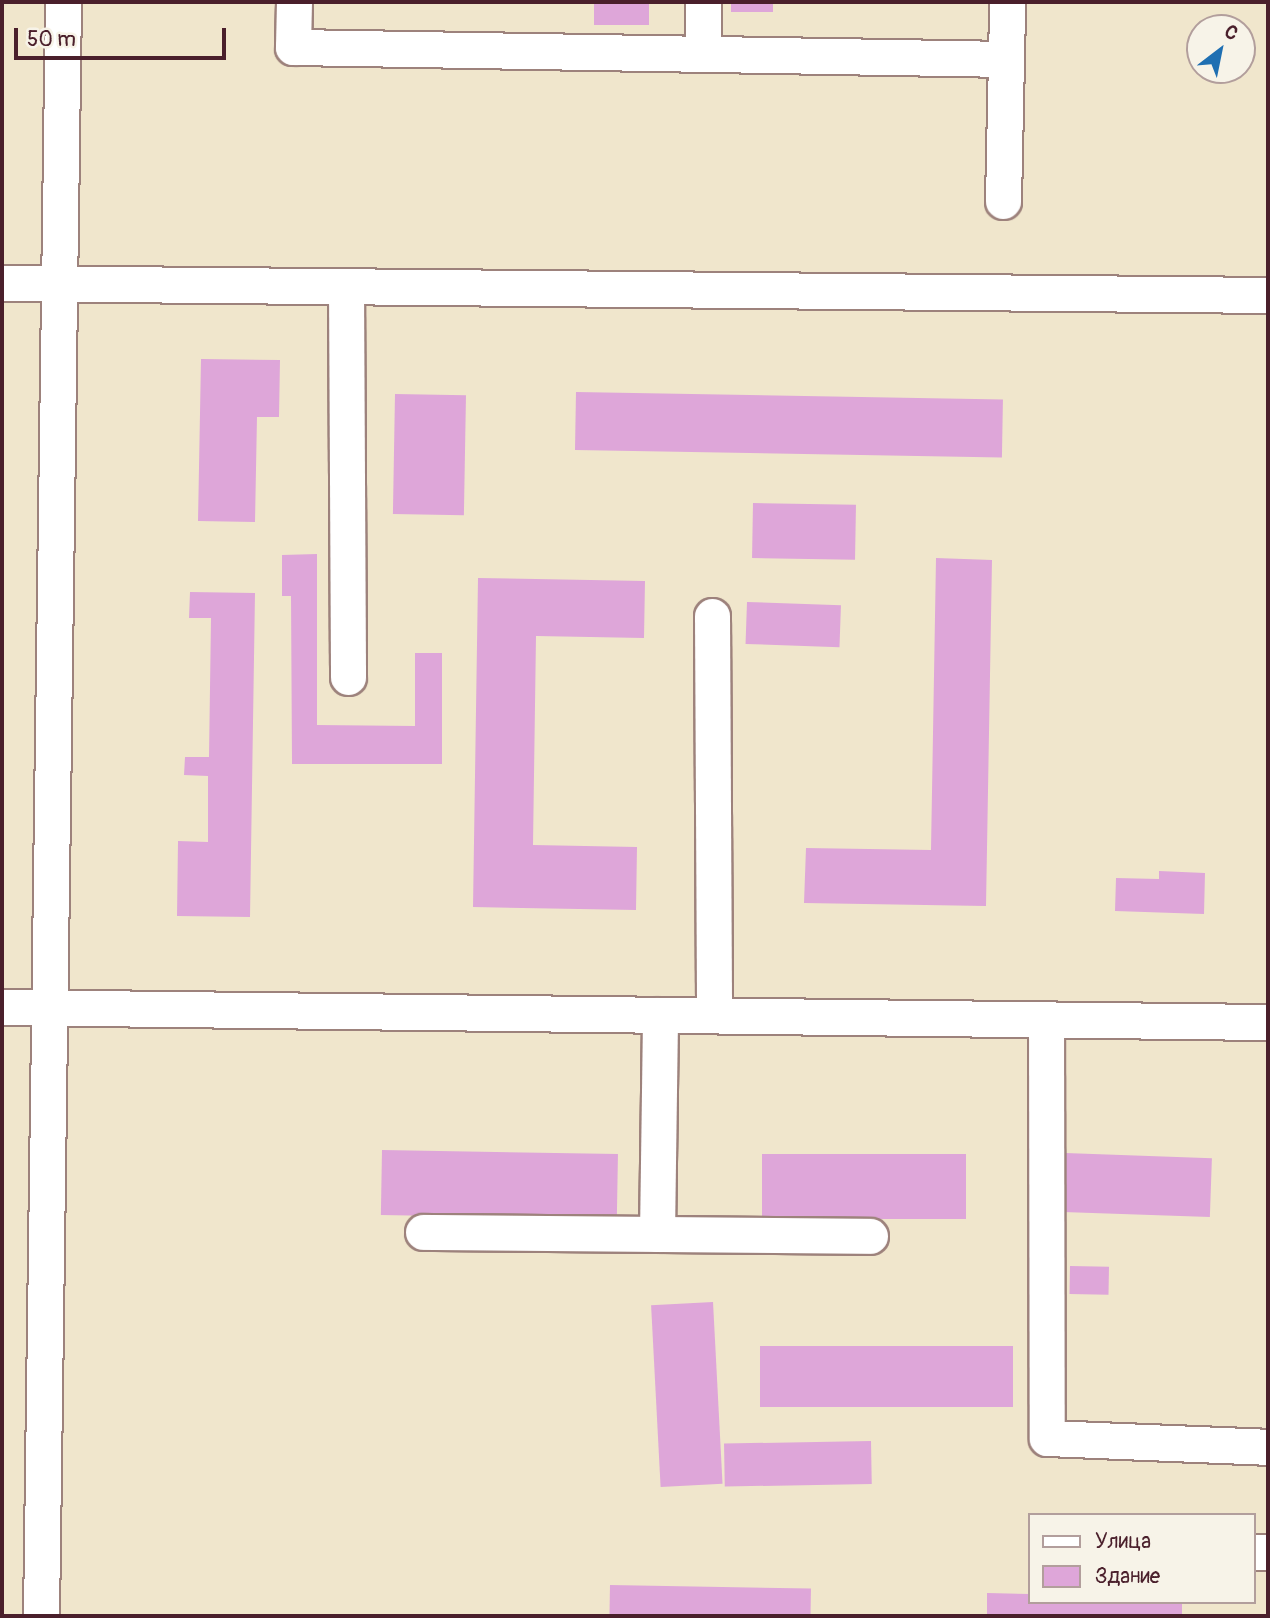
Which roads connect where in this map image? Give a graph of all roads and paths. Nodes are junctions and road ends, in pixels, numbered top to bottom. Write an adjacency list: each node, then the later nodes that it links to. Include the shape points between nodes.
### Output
1 (63, 2): 9 (lane)
2 (293, 2): 5 (lane, via 293,47)
3 (703, 2): 5 (lane)
4 (1007, 2): 6 (lane)
5 (703, 54): 6 (lane)
6 (1006, 59): 7 (lane)
7 (1003, 201)
8 (2, 283): 9 (lane)
9 (59, 283): 10 (lane); 15 (lane)
10 (346, 287): 11 (lane); 13 (lane)
11 (1268, 295)
12 (712, 616): 17 (lane)
13 (348, 677)
14 (2, 1007): 15 (lane)
15 (50, 1007): 16 (lane); 24 (lane)
16 (660, 1015): 17 (lane); 21 (lane)
17 (714, 1015): 18 (lane)
18 (1046, 1019): 19 (lane); 23 (lane, via 1047,1438)
19 (1268, 1022)
20 (423, 1232): 21 (lane)
21 (657, 1234): 22 (lane)
22 (870, 1236)
23 (1268, 1447)
24 (41, 1616)

